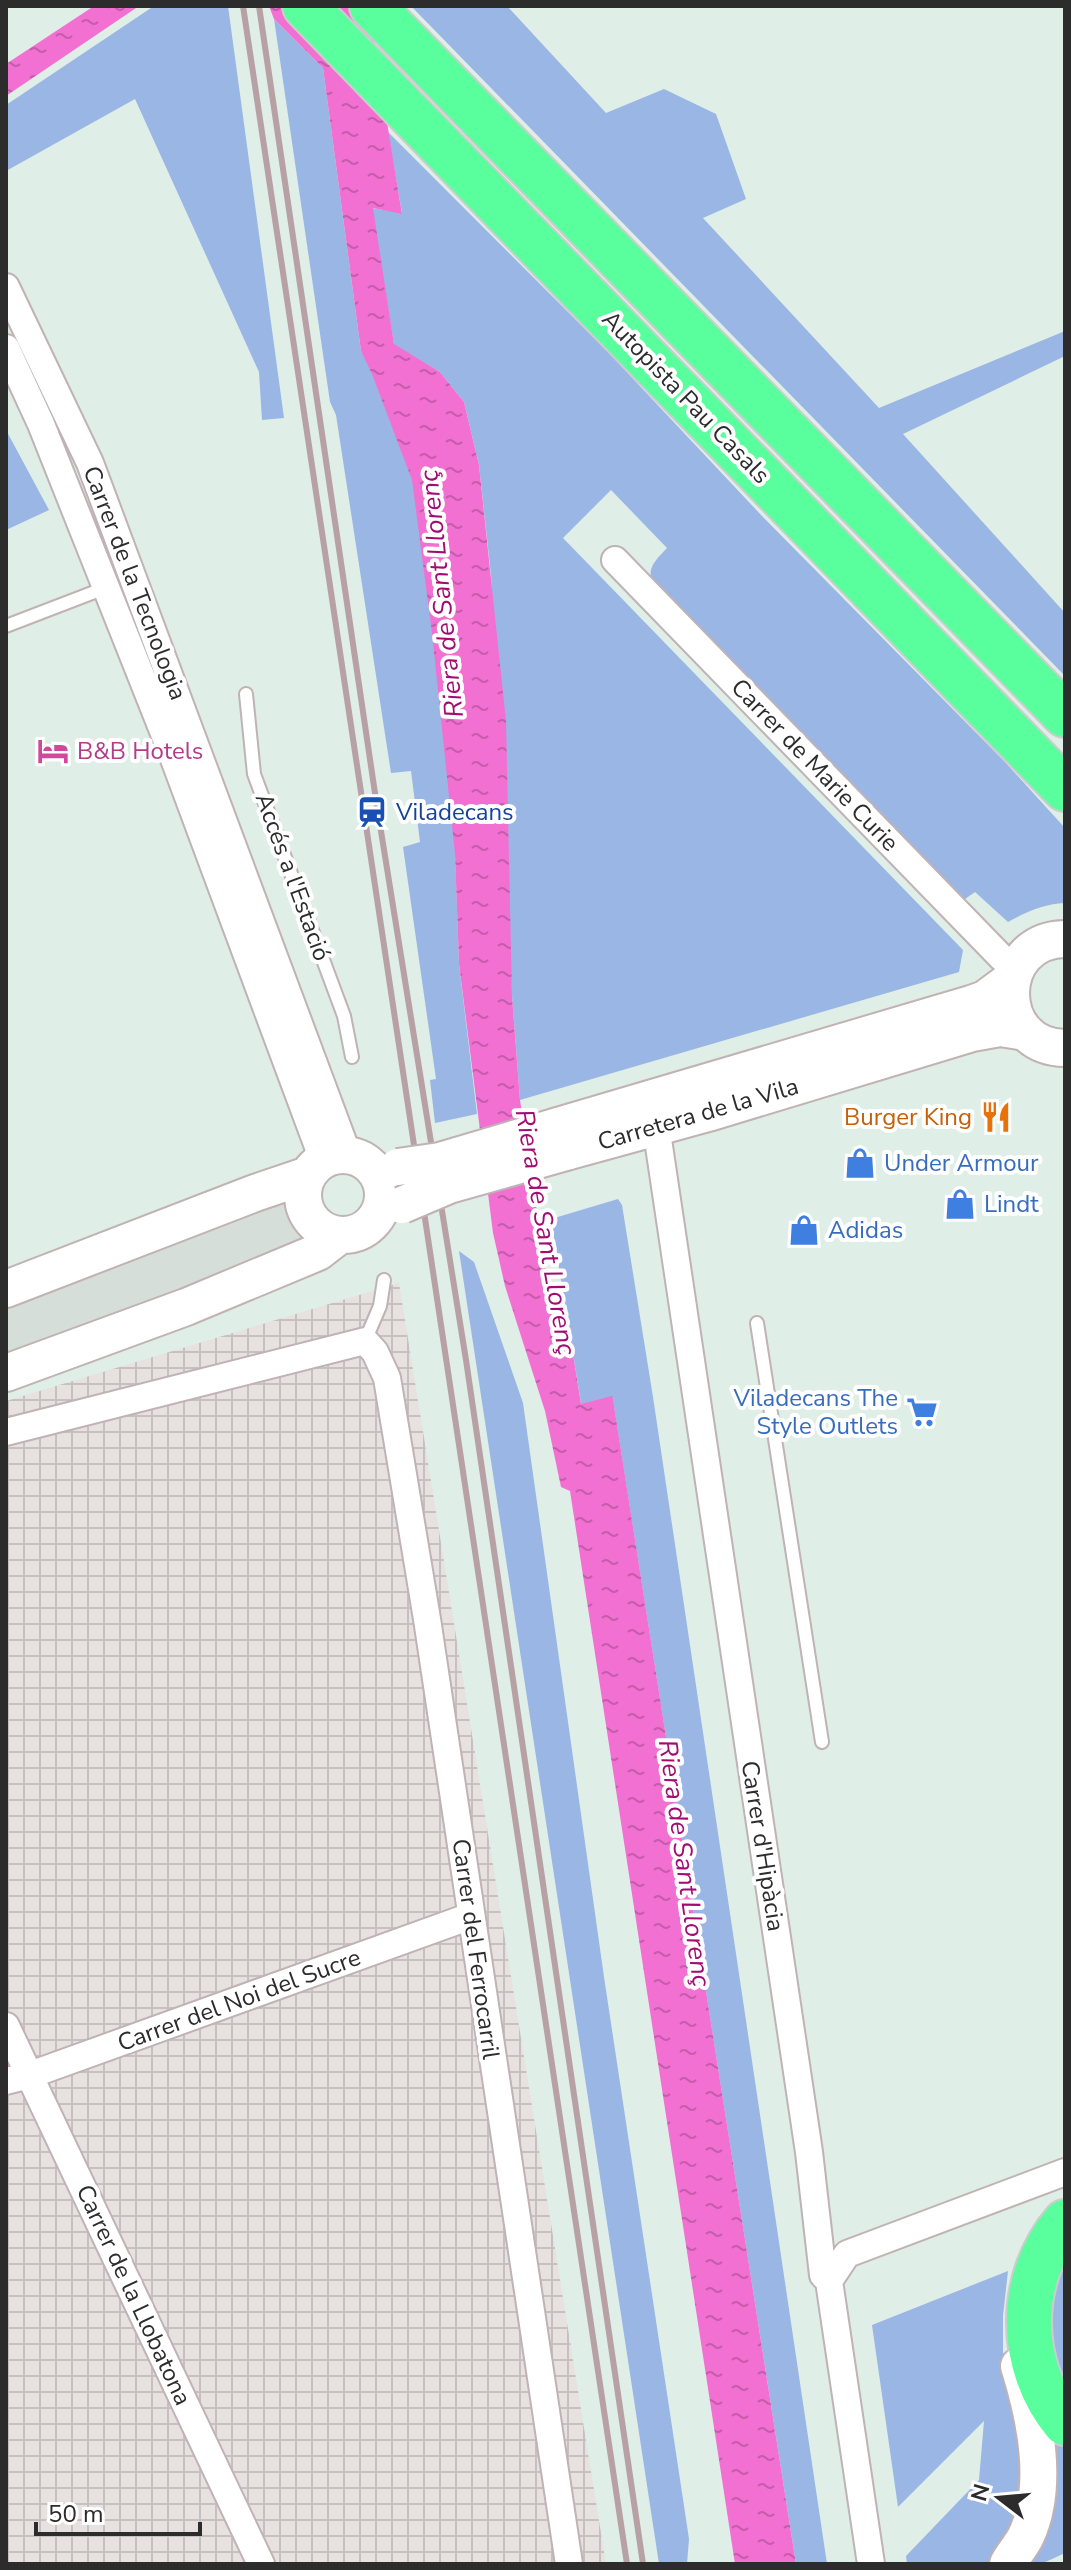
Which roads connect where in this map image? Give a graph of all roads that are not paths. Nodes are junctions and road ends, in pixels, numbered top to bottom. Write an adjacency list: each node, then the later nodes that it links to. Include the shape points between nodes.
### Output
1 (305, 6): 10 (highway, Autopista Pau Casals)
2 (372, 6): 9 (highway, Autopista Pau Casals)
3 (6, 287): 18 (street, Carrer de la Tecnologia, via 90,463)
4 (6, 348): 6 (street, Carrer de la Tecnologia)
5 (615, 560): 12 (street, Carrer de Marie Curie)
6 (105, 588): 7 (lane); 18 (street, Carrer de la Tecnologia)
7 (6, 626)
8 (246, 694): 15 (lane, Accés a l'Estació, via 254,774 344,1016)
9 (1065, 715)
10 (1065, 789)
11 (1065, 939): 12 (street, Carretera de la Vila, via 1034,948)
12 (1014, 974): 13 (street, via 1013,1013); 17 (street, Carretera de la Vila, via 985,999)
13 (1026, 1032): 14 (street, via 1047,1045); 16 (street, Carretera de la Vila, via 1000,1028 972,1033)
14 (1065, 1048)
15 (352, 1057)
16 (656, 1126): 17 (street, Carretera de la Vila); 32 (street, Carrer d'Hipàcia)
17 (562, 1139): 18 (street, Carretera de la Vila, bridge, via 440,1161); 19 (street, Carretera de la Vila, bridge)
18 (350, 1166): 19 (street, via 382,1186); 20 (street, via 303,1191 308,1214 325,1231); 22 (street, Carretera de la Vila, via 241,1198)
19 (389, 1212): 20 (street, via 360,1231)
20 (340, 1235): 25 (street, via 318,1252 186,1307)
21 (384, 1280): 24 (lane)
22 (6, 1289)
23 (757, 1323): 27 (lane)
24 (365, 1341): 26 (street); 28 (street, Carrer del Ferrocarril, via 387,1378)
25 (6, 1373)
26 (6, 1432)
27 (822, 1742)
28 (471, 1916): 30 (street, Carrer del Noi del Sucre); 39 (street, Carrer del Ferrocarril)
29 (6, 2026): 30 (street, Carrer de la Llobatona)
30 (18, 2078): 38 (street, Carrer de la Llobatona)
31 (1065, 2172): 35 (street)
32 (815, 2188): 35 (street, via 832,2239); 36 (street, Carrer d'Hipàcia, via 823,2275)
33 (1065, 2195): 41 (street, via 1034,2238 1016,2278 1012,2343 1037,2447 1037,2500 1025,2537)
34 (1065, 2222): 37 (highway, via 1042,2256 1028,2313 1040,2382)
35 (858, 2250): 36 (street, via 847,2254)
36 (829, 2281): 40 (street, Carrer d'Hipàcia)
37 (1065, 2423)
38 (261, 2564)
39 (569, 2564)
40 (871, 2564)
41 (1008, 2564)

